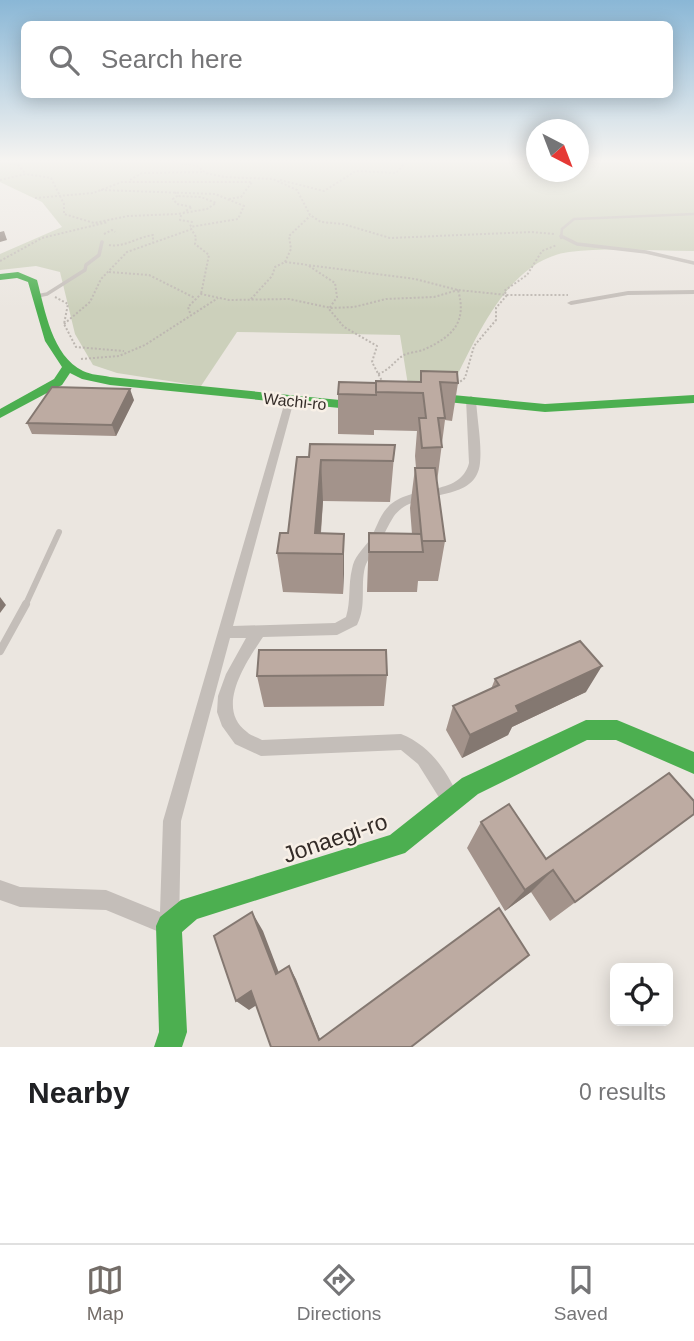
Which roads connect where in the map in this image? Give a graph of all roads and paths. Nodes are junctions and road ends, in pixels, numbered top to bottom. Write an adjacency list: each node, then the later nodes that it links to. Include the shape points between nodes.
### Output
1 (64, 211): 10 (path)
2 (184, 211): 6 (path)
3 (196, 211): 6 (path)
4 (242, 211): 11 (path, via 241,218)
5 (308, 211): 7 (path)
6 (178, 214): 9 (path); 11 (path, via 180,220 192,222)
7 (310, 215): 14 (path, via 321,222 390,238 521,232); 19 (path, via 289,237 291,249)
8 (694, 215): 14 (lane, via 574,219 562,229)
9 (114, 219): 10 (path); 12 (path)
10 (90, 223): 12 (path)
11 (191, 228): 16 (path); 26 (path, via 195,244 209,255)
12 (82, 229): 18 (path, via 42,238)
13 (115, 232): 15 (path, via 106,232)
14 (562, 235): 17 (lane)
15 (102, 242): 16 (path, via 118,247 151,235 155,236); 27 (lane, via 99,254 85,270)
16 (153, 242): 22 (path, via 127,252)
17 (567, 242): 20 (lane); 28 (path, via 542,251 527,275 504,291)
18 (0, 261)
19 (285, 262): 21 (path); 32 (path, via 275,267)
20 (694, 263)
21 (308, 265): 24 (path, via 415,279); 34 (path, via 335,283 337,297)
22 (109, 272): 29 (path, via 148,275); 36 (path, via 90,302)
23 (0, 277): 27 (main road, via 27,276)
24 (458, 290): 28 (path); 34 (path, via 434,297 397,297); 42 (path, via 463,308 455,330 425,349 402,356 390,370)
25 (694, 292): 31 (street)
26 (201, 294): 29 (path); 30 (path)
27 (42, 295): 36 (path, via 68,304); 41 (main road, via 46,326)
28 (507, 295): 31 (path); 45 (path, via 496,308 496,320 474,346 465,378 461,384)
29 (195, 298): 35 (path, via 187,310)
30 (218, 298): 32 (path); 35 (path)
31 (596, 298): 33 (street)
32 (251, 299): 34 (path, via 289,299)
33 (571, 303)
34 (331, 307): 42 (path, via 333,317 350,333 377,346 372,362)
35 (190, 313): 39 (path, via 150,343)
36 (64, 324): 37 (path, via 76,347)
37 (89, 350): 38 (path); 40 (path, via 81,359)
38 (104, 351): 39 (path); 40 (path)
39 (124, 351): 40 (path)
40 (101, 358)
41 (68, 366): 43 (main road); 44 (main road, Wachi-ro, via 84,375)
42 (378, 374): 46 (path)
43 (58, 382): 44 (main road, via 109,388); 52 (main road)
44 (130, 384): 50 (main road, Wachi-ro)
45 (450, 385)
46 (383, 387)
47 (415, 397): 48 (main road)
48 (471, 399): 49 (main road, via 545,408); 54 (street, via 472,474 460,486 408,498 391,511 358,569 352,621 337,629)
49 (694, 399)
50 (289, 400): 51 (main road, Wachi-ro); 55 (street)
51 (381, 405)
52 (0, 414)
53 (59, 532): 56 (lane)
54 (259, 631): 55 (street); 58 (street, via 225,691 229,724 246,743 261,748 401,742 411,745 429,764)
55 (227, 632): 60 (street, via 172,821)
56 (0, 651)
57 (694, 763): 58 (main road, Jonaegi-ro, via 617,730 586,730 470,786)
58 (451, 801): 60 (main road, Jonaegi-ro, via 397,845 190,909)
59 (0, 890): 60 (street, via 20,897 106,900)
60 (169, 926): 61 (main road, via 173,1032)
61 (168, 1047)

